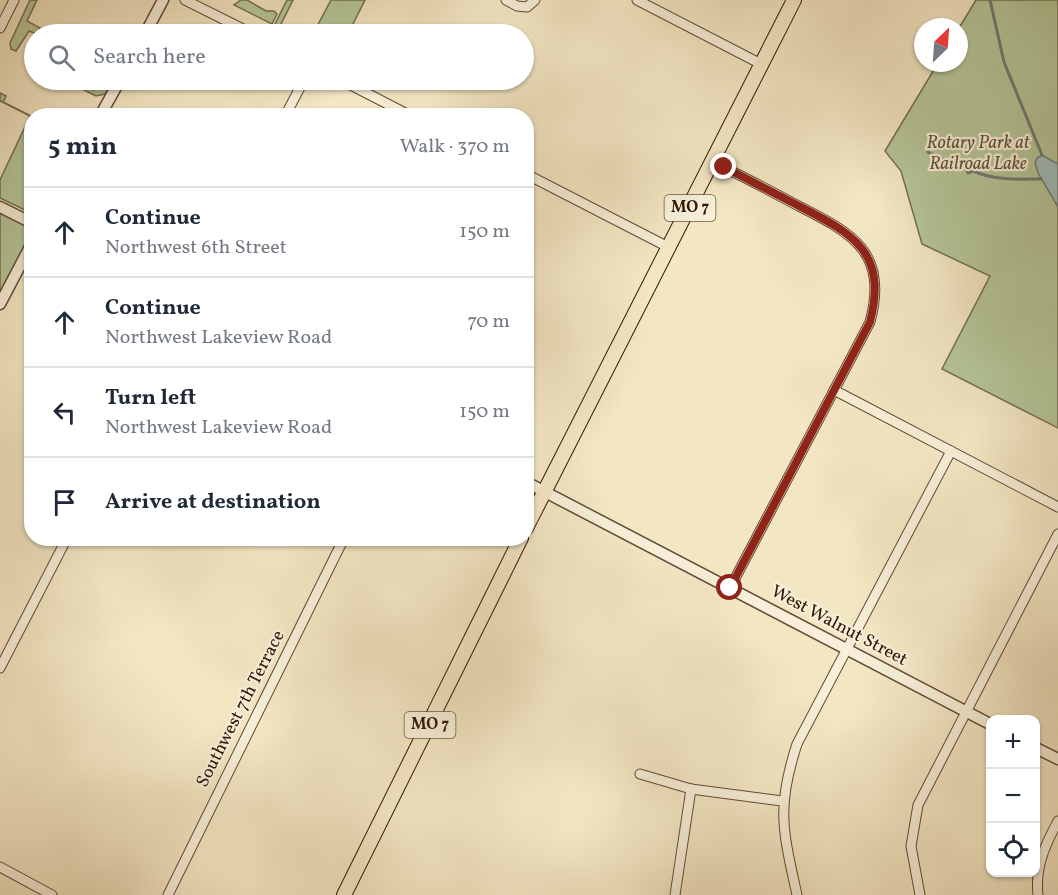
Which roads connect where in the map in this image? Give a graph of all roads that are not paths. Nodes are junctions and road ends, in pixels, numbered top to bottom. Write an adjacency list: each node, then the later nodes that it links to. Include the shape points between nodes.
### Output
1 (14, 0): 10 (street)
2 (163, 0): 8 (street)
3 (185, 0): 9 (street)
4 (506, 0): 5 (street, via 527,7)
5 (535, 0)
6 (637, 0): 11 (street)
7 (794, 0): 11 (main road, MO 7)
8 (150, 24)
9 (233, 24)
10 (0, 28)
11 (762, 65): 18 (main road, MO 7)
12 (114, 90): 15 (street)
13 (299, 90): 16 (street)
14 (360, 90): 17 (street)
15 (104, 108)
16 (289, 108)
17 (395, 108)
18 (712, 162): 22 (main road, MO 7); 25 (street, via 835,225 852,236 861,248 875,281 876,301 870,322)
19 (534, 178): 22 (street)
20 (0, 207): 21 (street)
21 (24, 219)
22 (670, 248): 28 (main road, MO 7)
23 (24, 258): 24 (street)
24 (0, 304)
25 (834, 390): 26 (street); 35 (street)
26 (951, 451): 29 (street); 36 (street)
27 (534, 486): 28 (street, West Walnut Street)
28 (544, 492): 30 (main road, MO 7); 35 (street, West Walnut Street)
29 (1058, 507)
30 (534, 512)
31 (1058, 534): 38 (street)
32 (63, 546): 37 (street)
33 (341, 546): 48 (street, Southwest 7th Terrace)
34 (518, 546): 49 (main road, MO 7)
35 (730, 588): 36 (street, West Walnut Street)
36 (847, 650): 38 (street, West Walnut Street); 44 (street, via 797,744)
37 (0, 668)
38 (966, 711): 39 (street, West Walnut Street); 52 (street, via 918,805 911,846)
39 (986, 722)
40 (1040, 750): 41 (street)
41 (1058, 759)
42 (640, 774): 43 (street)
43 (691, 789): 44 (street); 50 (street)
44 (782, 801): 51 (street, via 783,832)
45 (1058, 821): 53 (street, via 1038,866)
46 (0, 867): 47 (street)
47 (52, 895)
48 (168, 895)
49 (344, 895)
50 (675, 895)
51 (797, 895)
52 (920, 895)
53 (1038, 895)

